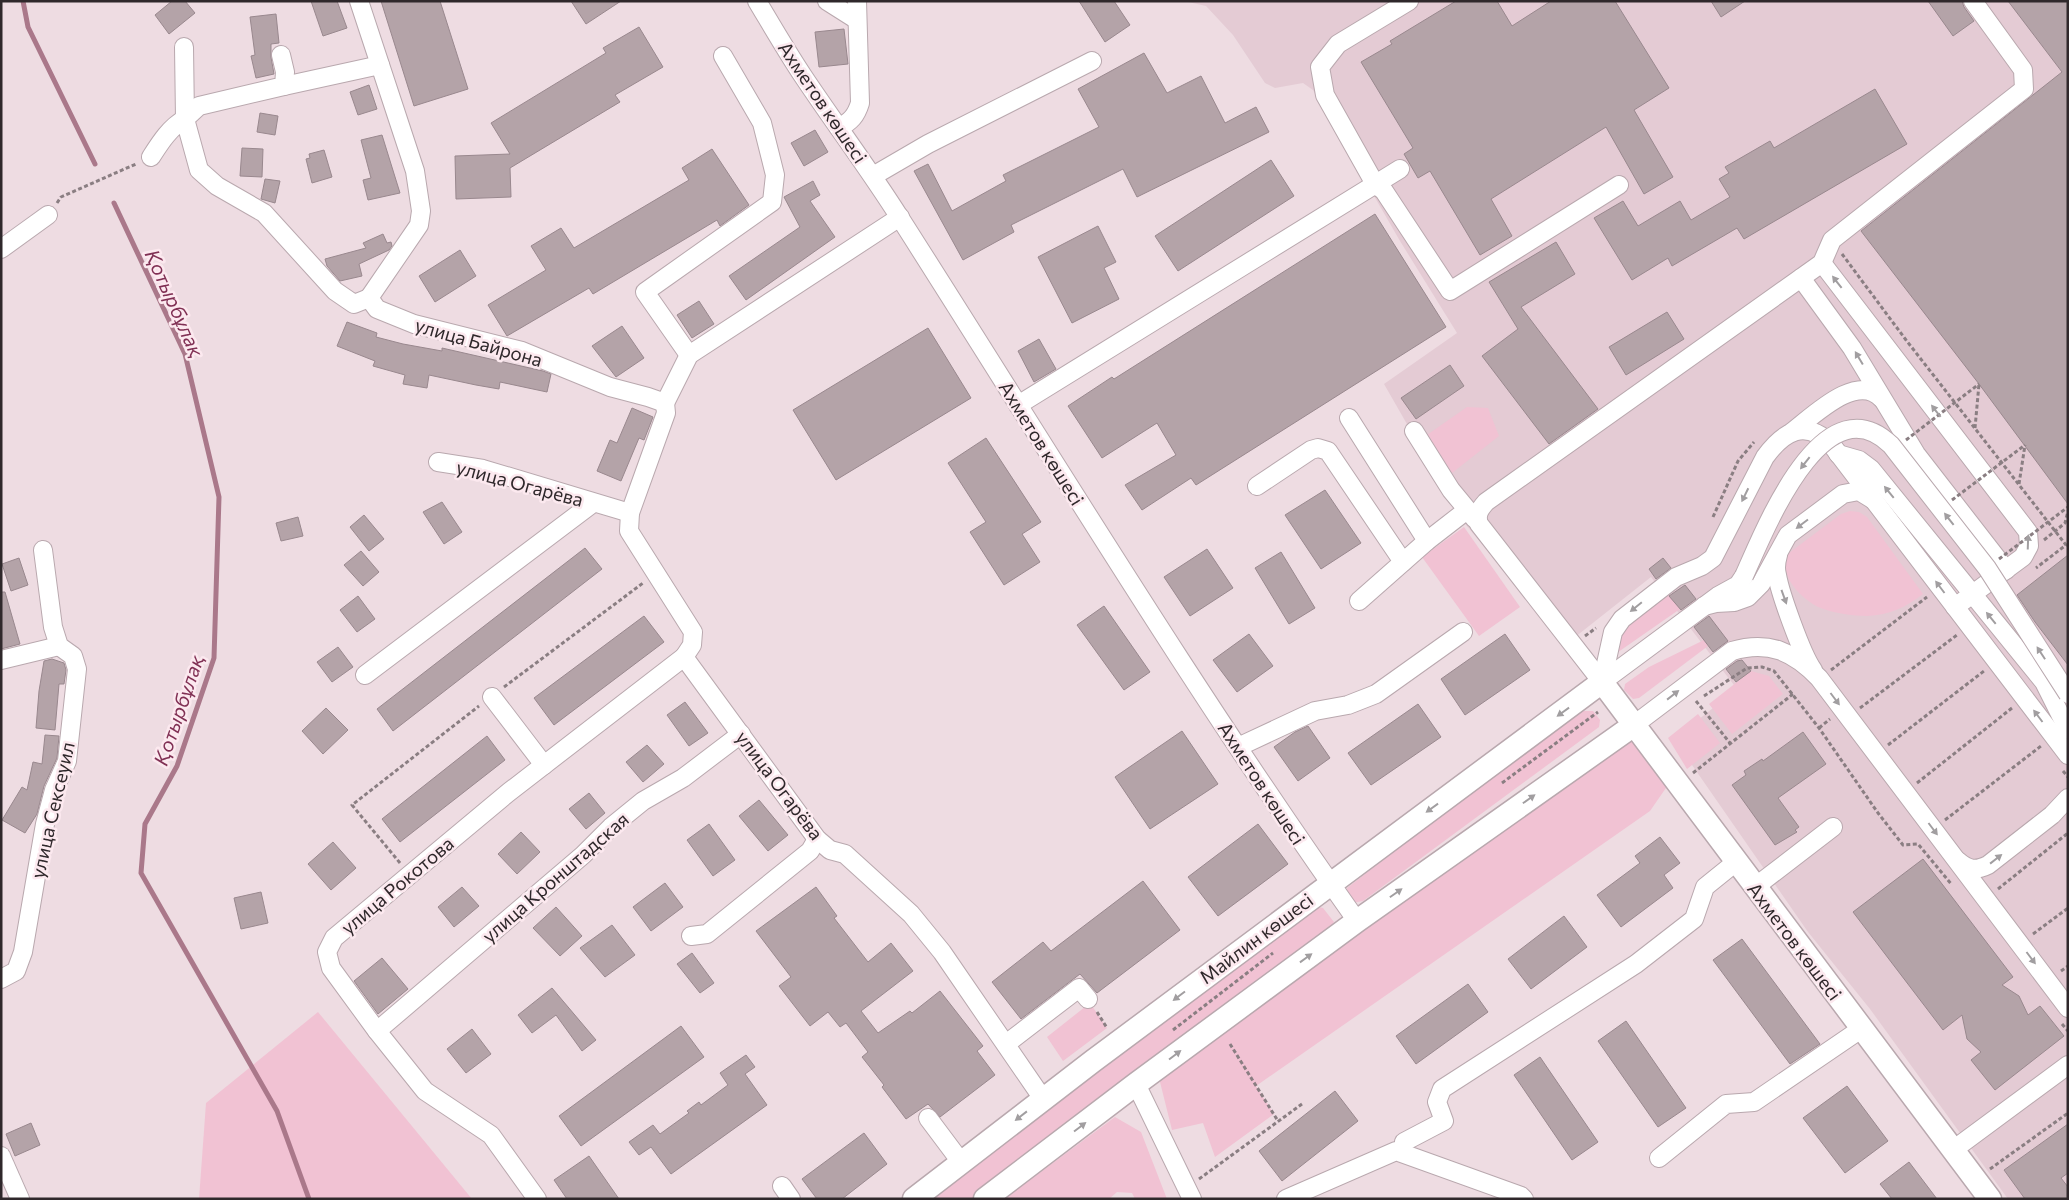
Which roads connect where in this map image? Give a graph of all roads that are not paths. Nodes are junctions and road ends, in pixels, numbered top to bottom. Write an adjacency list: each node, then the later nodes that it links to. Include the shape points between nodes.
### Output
1 (359, 1): 12 (street)
2 (757, 1): 15 (street, Ахметов көшесі)
3 (827, 1): 7 (street)
4 (857, 1): 7 (street)
5 (1409, 1): 19 (street, via 1338,44 1320,67 1325,95)
6 (1973, 1): 24 (street, via 2023,70 2024,88 1832,240)
7 (857, 20): 15 (street, via 860,103 852,120)
8 (184, 47): 14 (street)
9 (281, 55): 13 (street)
10 (723, 56): 27 (street, via 762,123 775,175 772,202 645,292)
11 (1092, 61): 18 (street, via 928,144)
12 (380, 65): 13 (street); 26 (street, via 415,171 421,211 419,225)
13 (284, 86): 14 (street, via 199,106)
14 (185, 119): 16 (street, via 161,141); 26 (street, via 199,170 217,186 264,214 335,291 354,304)
15 (839, 128): 18 (street, Ахметов көшесі)
16 (152, 157)
17 (1400, 169): 19 (street)
18 (873, 176): 22 (street, Ахметов көшесі)
19 (1375, 184): 20 (street, via 1384,191 1450,291); 29 (street)
20 (1619, 184)
21 (48, 215): 23 (street)
22 (900, 217): 27 (street); 29 (street, Ахметов көшесі)
23 (1, 249)
24 (1822, 263): 25 (street); 46 (street, one-way to 24, via 2023,557 2030,546 2028,532)
25 (1801, 278): 30 (street, one-way to 25, via 1852,348); 41 (street, via 1486,502 1478,514)
26 (370, 298): 28 (street, улица Байрона, via 377,309 414,324 522,352 610,387)
27 (689, 354): 28 (street)
28 (665, 403): 40 (street, via 666,413)
29 (1018, 405): 63 (street, Ахметов көшесі)
30 (1887, 405): 33 (street, via 1872,390 1854,390); 46 (street, via 1916,454)
31 (1348, 418): 42 (street)
32 (1414, 431): 39 (street)
33 (1787, 435): 34 (street, via 1801,430 1812,431 1824,438); 57 (street, one-way to 57, via 1760,465 1713,558 1676,577 1622,619 1613,632)
34 (1838, 454): 37 (street); 47 (street, one-way to 34, via 1871,469 1859,460)
35 (438, 462): 38 (street, улица Огарёва, via 483,469)
36 (1257, 486): 45 (street, via 1311,450 1328,451)
37 (1873, 499): 44 (street, one-way to 44, via 1859,491 1844,494 1788,535); 50 (street, one-way to 37)
38 (593, 502): 40 (street, улица Огарёва); 55 (street)
39 (1467, 510): 41 (street); 42 (street)
40 (630, 513): 53 (street, via 629,531 693,632 692,645)
41 (1480, 524): 57 (street)
42 (1427, 540): 45 (street)
43 (43, 550): 52 (street)
44 (1780, 550): 49 (street, via 1760,584 1748,596 1734,602); 56 (street, one-way to 56, via 1776,568 1779,584 1807,659)
45 (1403, 562): 48 (street)
46 (2006, 570): 47 (street)
47 (1972, 594): 50 (street); 61 (street, one-way to 47, via 2044,682)
48 (1359, 601)
49 (1704, 606): 57 (street); 58 (street, one-way to 49, bridge, via 1948,503 1883,438 1868,430 1840,432 1820,446 1786,486 1738,585)
50 (1955, 607): 64 (street, one-way to 50)
51 (1463, 632): 63 (street, via 1376,694 1348,705 1315,711)
52 (58, 646): 54 (street); 75 (street, улица Сексеуил, via 73,656 76,669 67,761 54,790 45,824 23,952 16,971)
53 (684, 657): 62 (street, улица Огарёва); 65 (street, улица Рокотова)
54 (1, 660)
55 (365, 675)
56 (1825, 675): 60 (street, one-way to 56, via 1732,651 1764,647 1779,650); 69 (street, one-way to 69)
57 (1602, 682): 60 (main road, Ахметов көшесі); 71 (main road, Майлин көшесі, one-way to 71)
58 (2068, 694)
59 (492, 697): 65 (street)
60 (1634, 725): 70 (main road, Ахметов көшесі); 73 (main road, one-way to 60)
61 (2068, 730)
62 (742, 734): 68 (street, улица Огарёва); 79 (street, улица Кронштадская, via 683,778 642,801)
63 (1238, 747): 71 (street, Ахметов көшесі)
64 (2064, 761)
65 (544, 765): 79 (street, улица Рокотова, via 334,938 327,952 331,968)
66 (2068, 798): 69 (street, one-way to 66, via 1968,868 1979,869 1988,865 2052,815)
67 (1833, 827): 72 (street)
68 (817, 839): 74 (street, via 810,851 707,934); 80 (street, улица Огарёва, via 830,850 845,854 911,914 942,952)
69 (1954, 857): 77 (street, one-way to 77)
70 (1736, 862): 72 (main road, Ахметов көшесі); 86 (street, via 1705,887 1694,918 1636,964 1442,1089 1437,1102 1444,1121)
71 (1330, 883): 73 (street, Ахметов көшесі); 84 (main road, Майлин көшесі, one-way to 84)
72 (1755, 887): 78 (main road, Ахметов көшесі)
73 (1357, 921): 83 (main road, one-way to 73)
74 (691, 936)
75 (1, 979)
76 (1088, 999): 80 (street, via 1079,988)
77 (2064, 1001)
78 (1860, 1029): 87 (main road, Ахметов көшесі); 89 (street, via 1754,1102 1726,1104)
79 (377, 1032): 93 (street, улица Рокотова, via 426,1091 491,1135)
80 (1006, 1044): 84 (street, улица Огарёва)
81 (2068, 1065): 87 (street)
82 (2068, 1073): 87 (street)
83 (1136, 1084): 91 (street); 95 (main road, one-way to 83)
84 (1043, 1099): 90 (main road, Майлин көшесі, one-way to 90)
85 (928, 1118): 90 (street)
86 (1404, 1142)
87 (1954, 1152): 98 (main road, Ахметов көшесі)
88 (1, 1156): 92 (street)
89 (1659, 1158)
90 (961, 1162): 94 (main road, Майлин көшесі)
91 (1189, 1194)
92 (20, 1199)
93 (537, 1199)
94 (914, 1199)
95 (985, 1199)
96 (1286, 1199): 97 (street, via 1396,1151)
97 (1524, 1199)
98 (1990, 1199)

